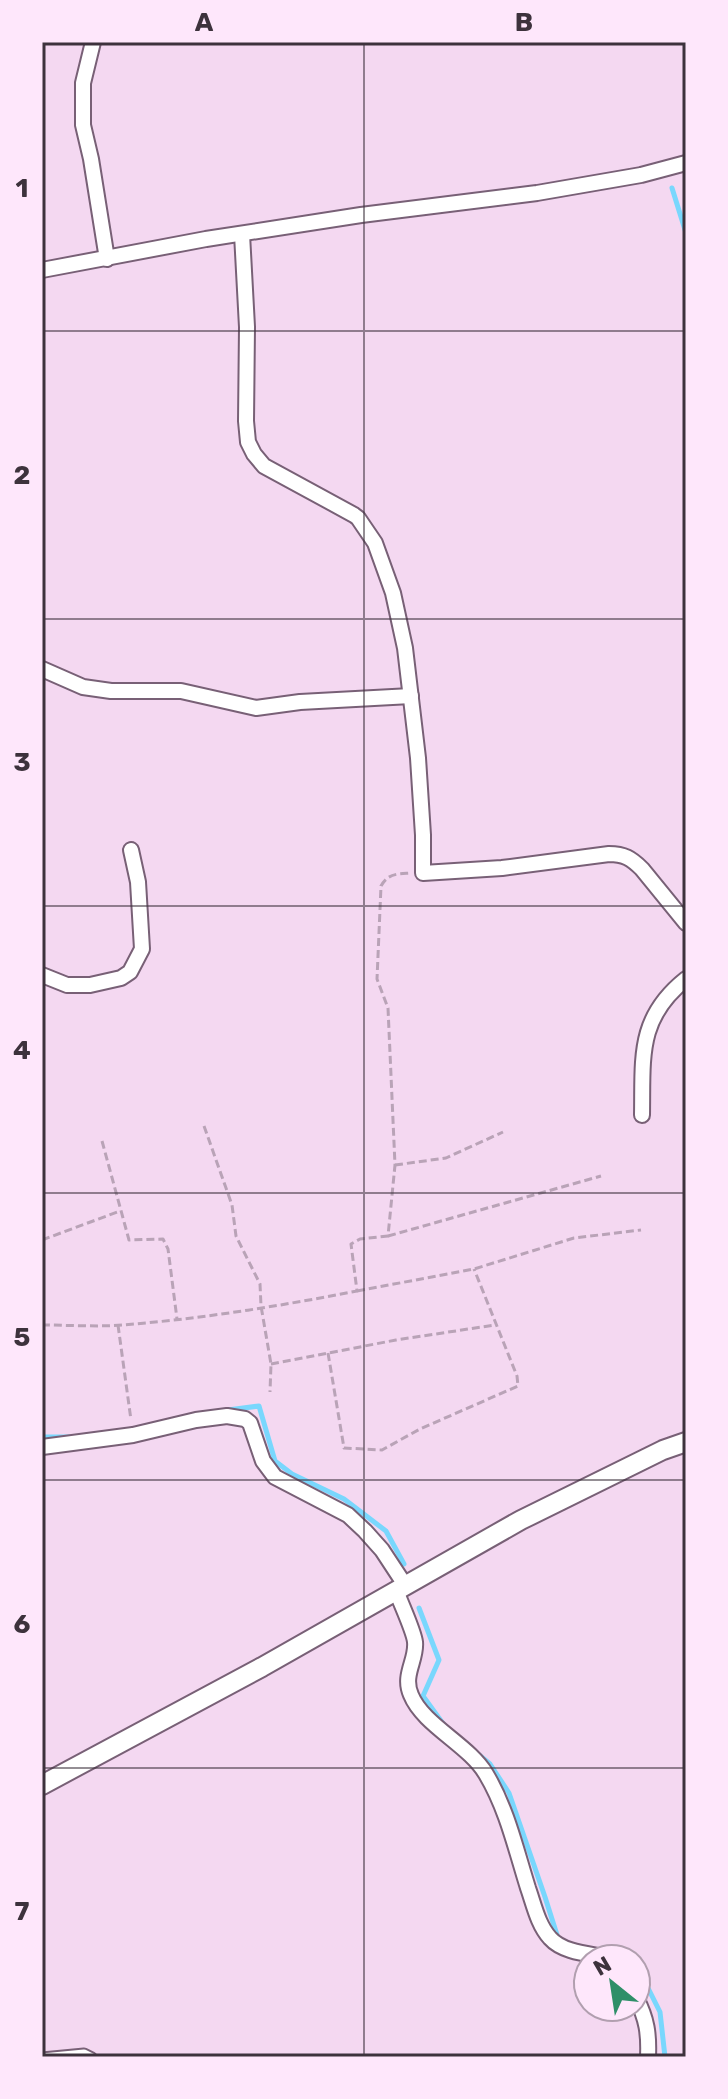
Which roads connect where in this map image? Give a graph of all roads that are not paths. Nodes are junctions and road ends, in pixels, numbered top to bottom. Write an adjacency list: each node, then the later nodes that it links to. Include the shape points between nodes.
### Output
1 (93, 42): 4 (street, via 82,116)
2 (686, 163): 3 (street, via 537,193)
3 (242, 234): 4 (street); 7 (street, via 248,442 264,466 358,518 375,543 393,593)
4 (107, 259): 5 (street)
5 (42, 270)
6 (42, 669): 7 (street, via 83,687 181,691 256,708)
7 (411, 696): 9 (street, via 423,873 623,854)
8 (131, 850): 10 (street, via 142,949 130,972 90,985 67,985)
9 (686, 923)
10 (42, 975)
11 (686, 979): 12 (street, via 671,991 648,1028)
12 (642, 1115)
13 (686, 1442): 15 (street, via 521,1520)
14 (42, 1447): 15 (street, via 196,1420 245,1419 275,1477 348,1515 394,1566)
15 (400, 1588): 16 (street); 17 (street, via 416,1642 407,1680 411,1696 485,1772 540,1923 551,1941)
16 (42, 1785)
17 (572, 1950)
18 (646, 2023): 21 (street)
19 (42, 2057): 20 (lane)
20 (92, 2057)
21 (648, 2057)

